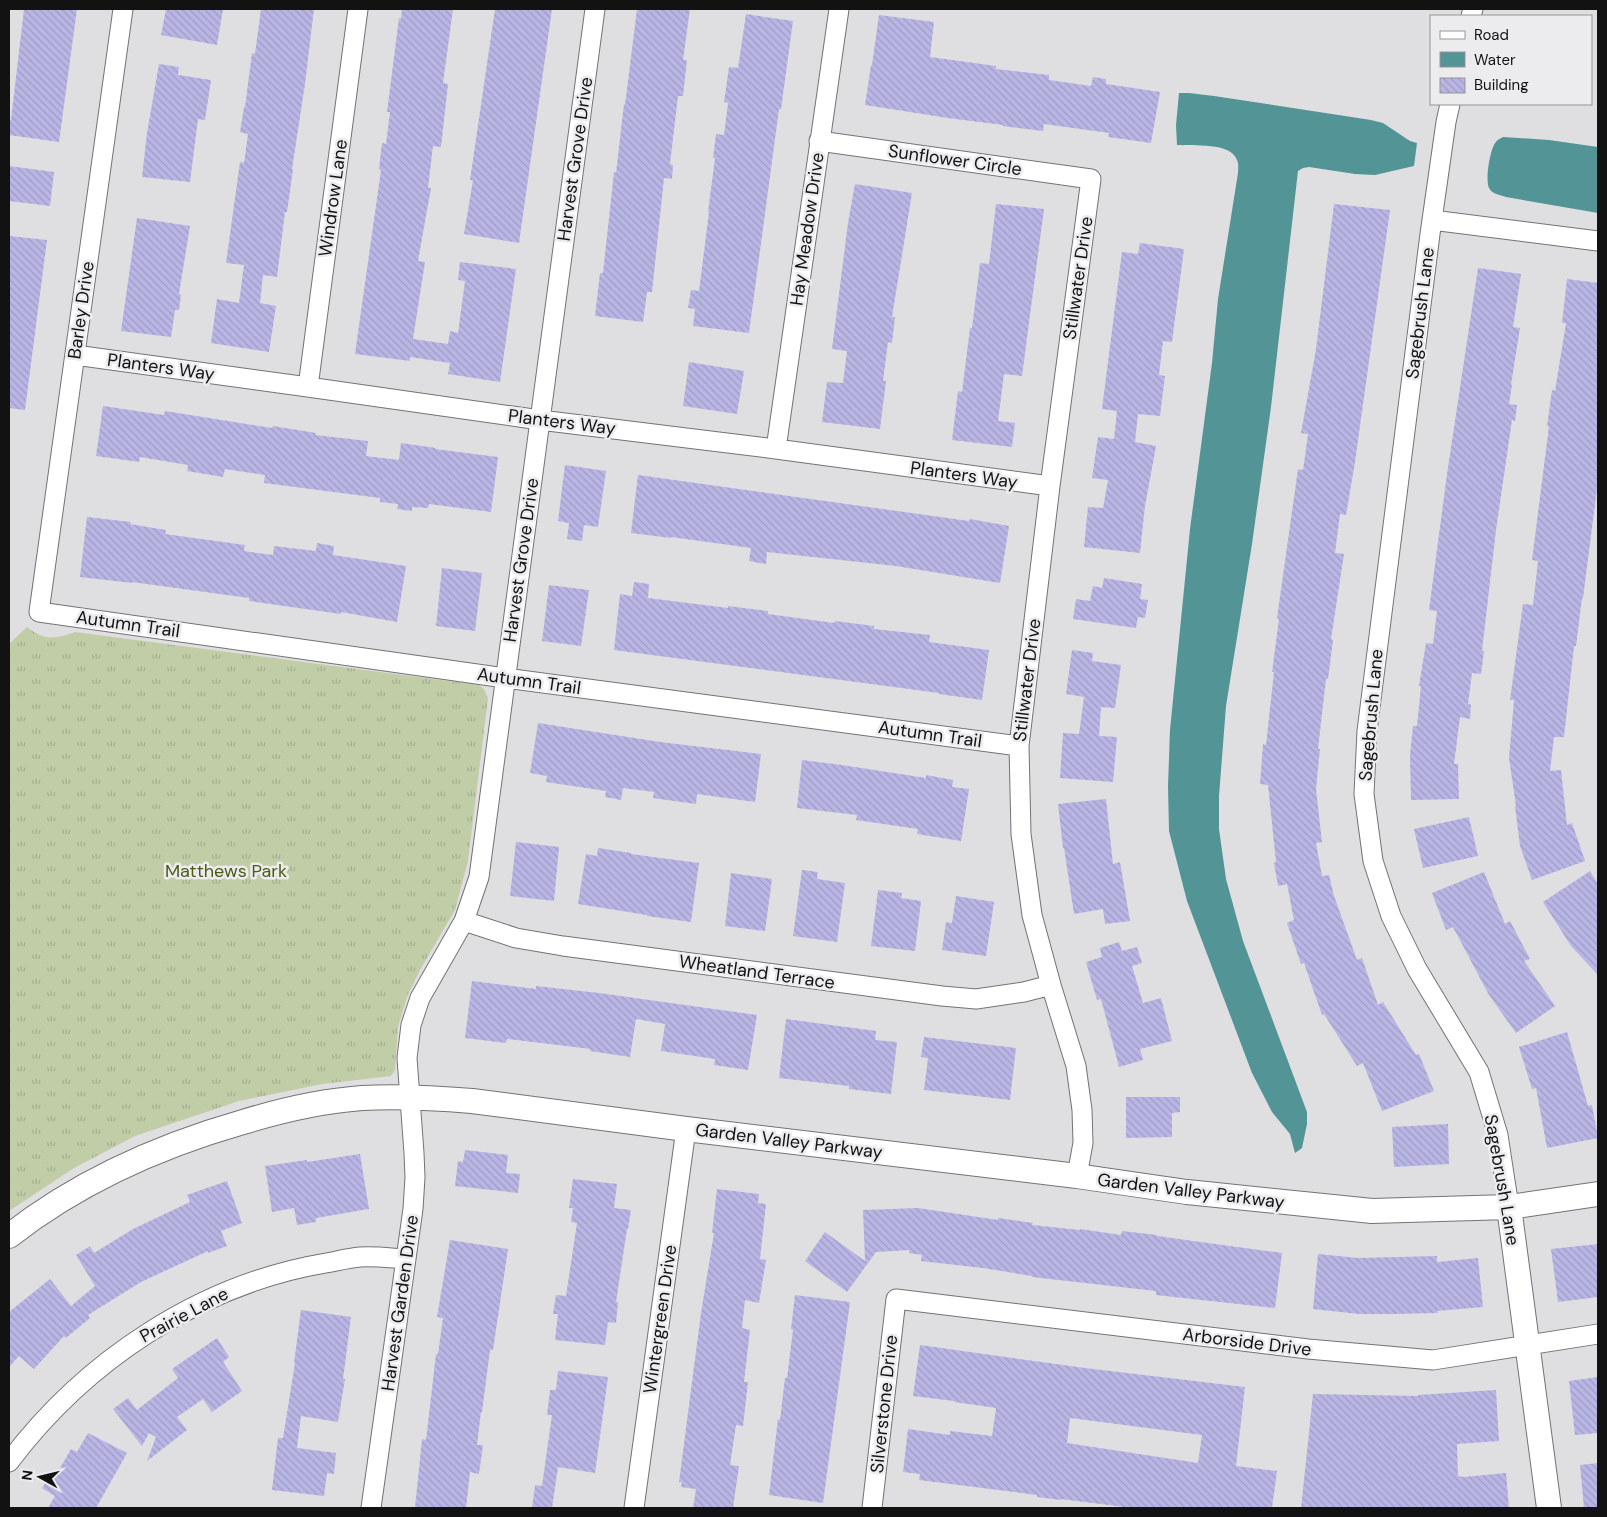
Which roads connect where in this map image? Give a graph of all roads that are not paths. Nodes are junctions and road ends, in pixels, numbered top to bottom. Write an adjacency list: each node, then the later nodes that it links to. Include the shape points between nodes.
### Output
1 (123, 9): 10 (street, Barley Drive)
2 (358, 9): 11 (street, Windrow Lane)
3 (595, 9): 12 (street, Harvest Grove Drive)
4 (840, 9): 6 (street, Hay Meadow Drive)
5 (1450, 105): 8 (street, Sagebrush Lane)
6 (820, 141): 7 (street, Sunflower Circle); 13 (street, Hay Meadow Drive)
7 (1091, 179): 14 (street, Stillwater Drive)
8 (1432, 220): 9 (street); 24 (street, Sagebrush Lane, via 1368,721 1364,794 1372,861 1391,916 1417,968 1479,1072 1498,1135)
9 (1598, 241)
10 (75, 355): 11 (street, Planters Way); 15 (street, Barley Drive)
11 (308, 386): 12 (street, Planters Way)
12 (540, 420): 13 (street, Planters Way); 16 (street, Harvest Grove Drive)
13 (776, 449): 14 (street, Planters Way)
14 (1050, 486): 17 (street, Stillwater Drive)
15 (39, 612): 16 (street, Autumn Trail)
16 (505, 678): 17 (street, Autumn Trail); 18 (street, Harvest Grove Drive, via 479,877)
17 (1018, 746): 19 (street, Stillwater Drive, via 1021,834 1032,915)
18 (464, 921): 19 (street, Wheatland Terrace, via 516,938 563,946 942,996 976,999); 20 (street, Harvest Grove Drive, via 420,998 410,1025 407,1058)
19 (1051, 985): 22 (street, Stillwater Drive, via 1076,1066 1083,1143)
20 (410, 1098): 21 (street, Garden Valley Parkway, via 472,1101); 25 (street, Garden Valley Parkway, via 362,1098 325,1103 256,1118 189,1139 143,1156 74,1192); 26 (street, Harvest Garden Drive, via 415,1177)
21 (686, 1129): 22 (street, Garden Valley Parkway); 32 (street, Wintergreen Drive)
22 (1077, 1176): 24 (street, Garden Valley Parkway, via 1187,1192 1372,1211)
23 (1598, 1194): 24 (street, Garden Valley Parkway)
24 (1509, 1207): 29 (street, Sagebrush Lane)
25 (9, 1236)
26 (405, 1259): 30 (street, Prairie Lane, via 359,1257 273,1274 190,1309 130,1344 78,1386 28,1436); 31 (street, Harvest Garden Drive)
27 (896, 1299): 29 (street, Arborside Drive, via 1308,1349 1433,1360); 33 (street, Silverstone Drive)
28 (1598, 1334): 29 (street, Arborside Drive)
29 (1528, 1345): 34 (street, Sagebrush Lane)
30 (9, 1462)
31 (371, 1508)
32 (634, 1508)
33 (872, 1508)
34 (1549, 1508)

